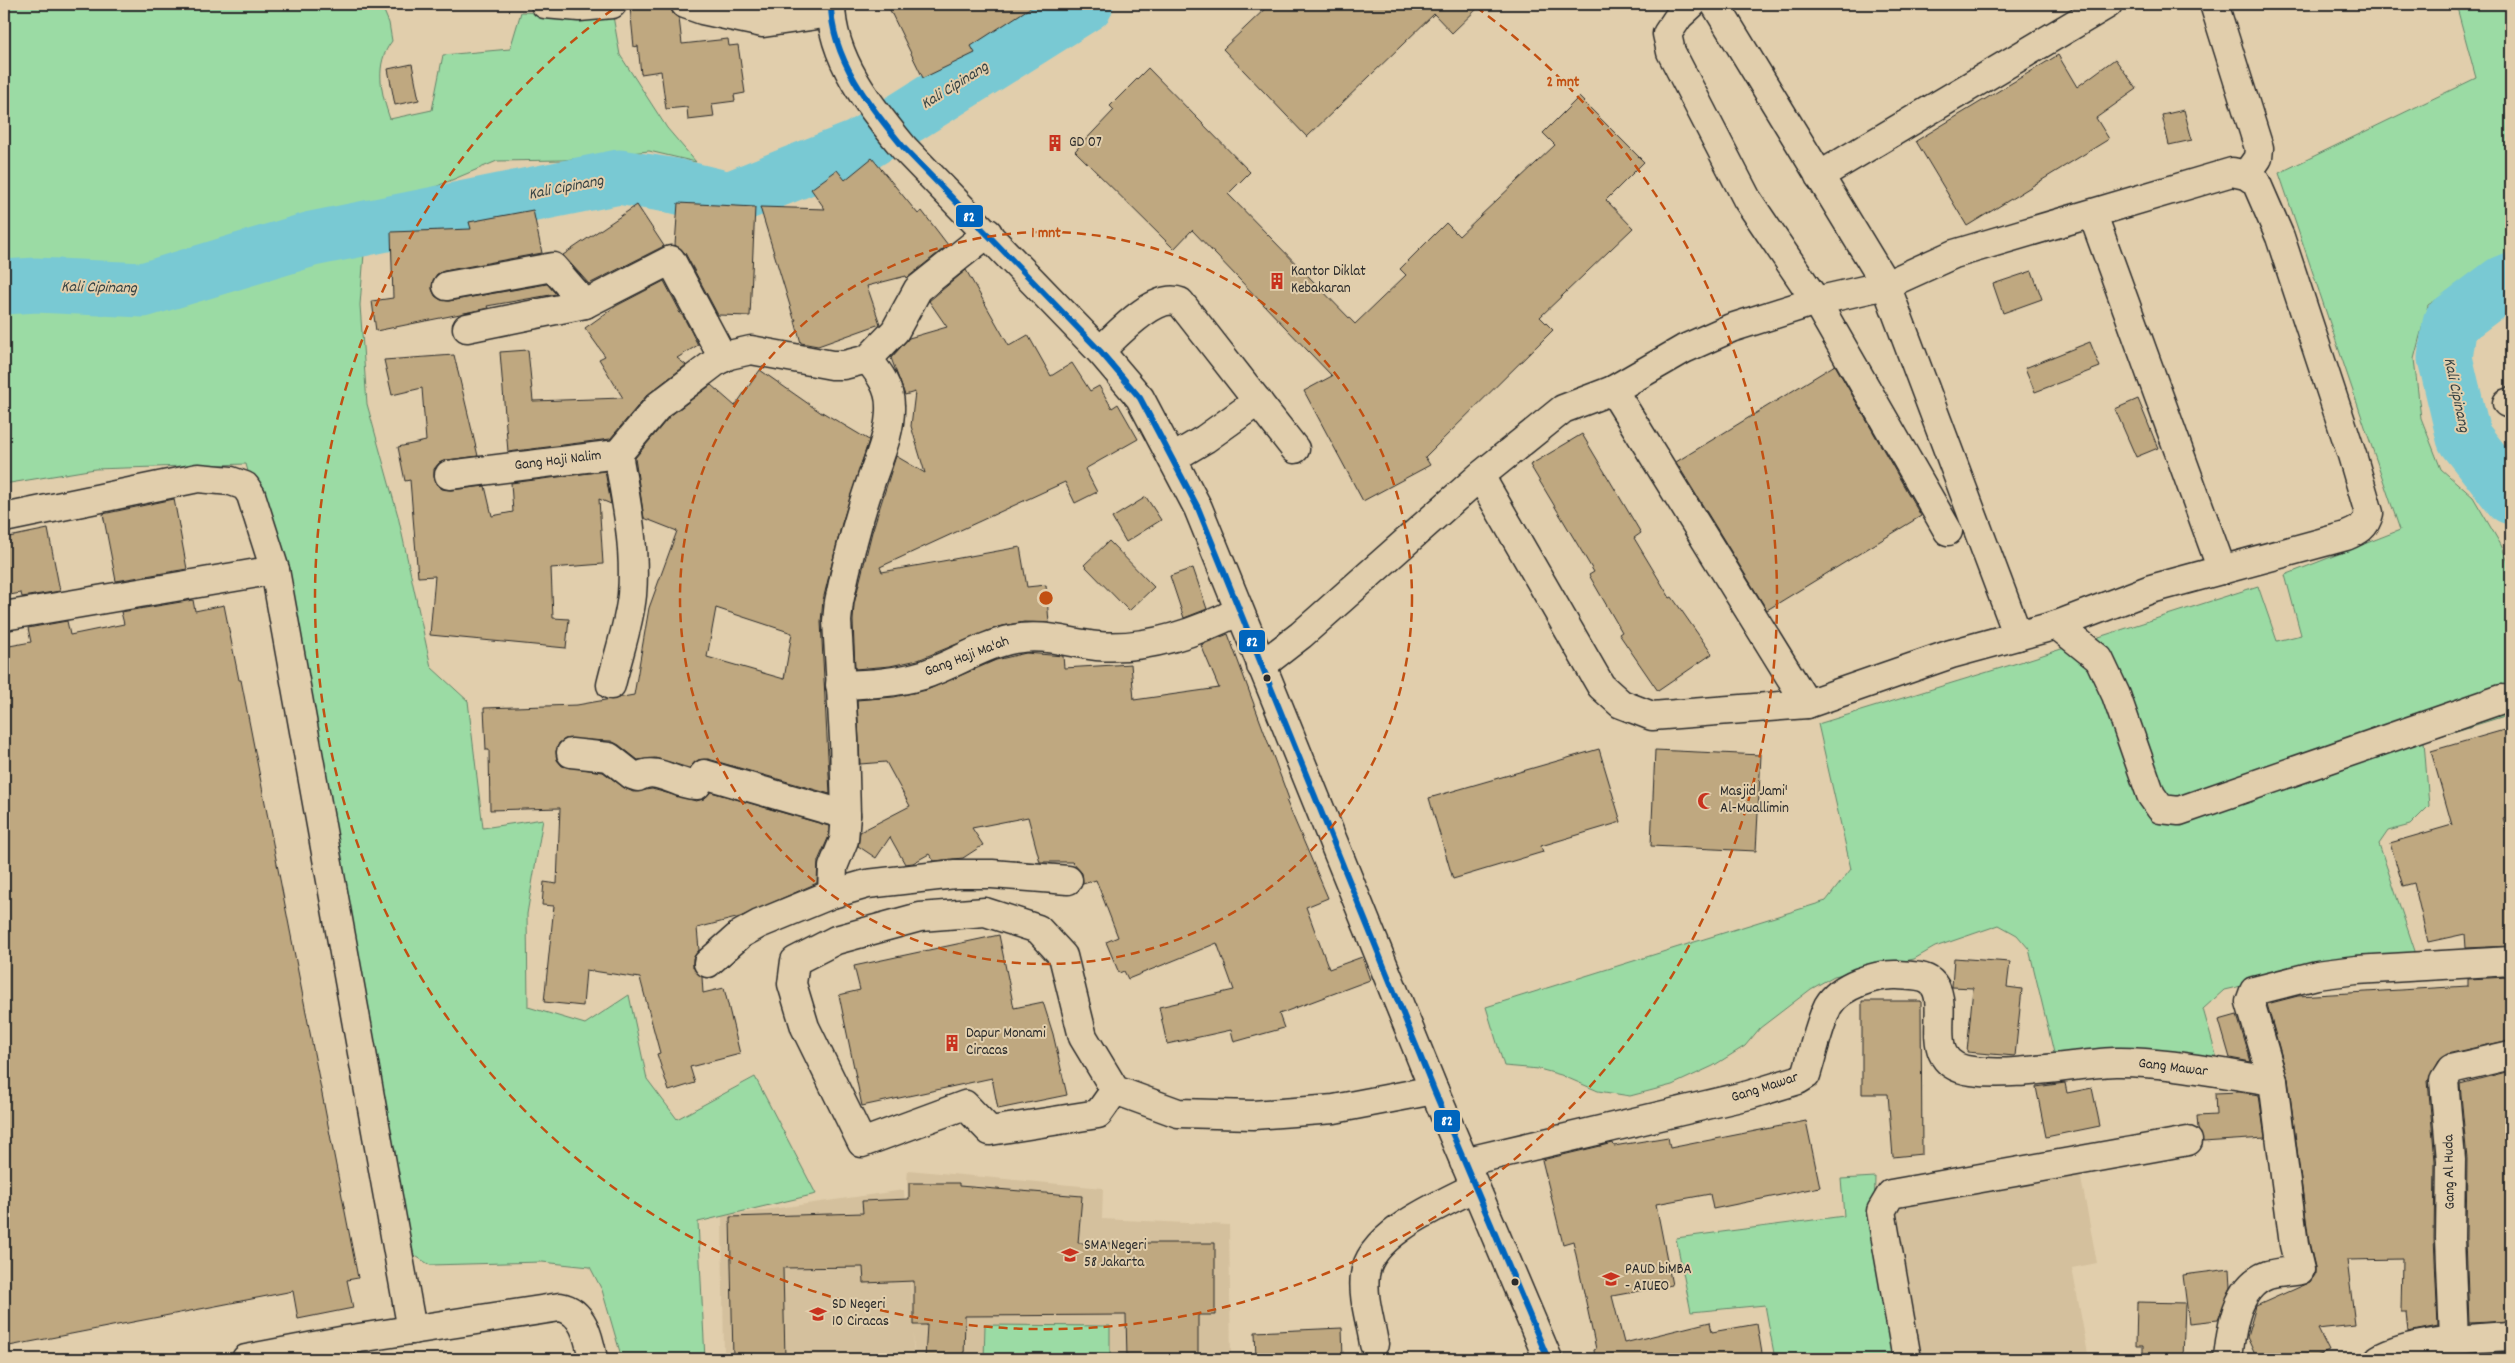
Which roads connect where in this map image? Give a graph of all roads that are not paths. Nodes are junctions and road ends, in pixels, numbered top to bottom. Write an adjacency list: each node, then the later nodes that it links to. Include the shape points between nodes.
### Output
1 (545, 4): 2 (street, via 579,8)
2 (612, 4)
3 (685, 4): 8 (street, via 763,23)
4 (1692, 4): 15 (street, via 1667,34 1667,43 1748,199)
5 (1715, 4): 10 (street)
6 (2108, 4): 10 (street)
7 (2214, 4): 9 (street, via 2259,148 2258,158)
8 (831, 9): 12 (street, via 844,56 863,95 904,148)
9 (2246, 175): 11 (street, via 2222,174); 31 (street, via 2256,182 2280,237 2369,513 2360,530 2346,536)
10 (1819, 176): 13 (street)
11 (2092, 215): 13 (street, via 1954,254); 31 (street)
12 (988, 233): 18 (street); 20 (street, via 918,289 895,331)
13 (1886, 285): 15 (street); 35 (street)
14 (447, 286): 16 (street, via 553,267)
15 (1816, 301): 21 (street, via 1715,335); 29 (street)
16 (586, 304): 17 (street); 19 (street, via 671,260)
17 (467, 328)
18 (1100, 351): 22 (street, via 1129,323 1152,307 1176,300); 25 (street, via 1144,404)
19 (723, 358): 20 (street, Gang Haji Nalim, via 751,350 832,365); 24 (street, Gang Haji Nalim, via 659,405)
20 (868, 359): 38 (street, via 888,390 890,406 886,438 869,485 839,602)
21 (1613, 390): 27 (street, via 1563,409); 40 (street)
22 (1258, 401): 23 (street); 25 (street)
23 (1295, 449)
24 (618, 454): 26 (street, Gang Haji Nalim); 37 (street, via 629,517 633,579 632,597)
25 (1173, 458): 32 (street, via 1198,508)
26 (450, 476)
27 (1480, 476): 36 (street, via 1301,635); 40 (street, via 1602,686 1620,704 1652,716)
28 (4, 518): 30 (street, via 198,478 231,481 245,486 251,495)
29 (1948, 531)
30 (275, 570): 33 (street); 53 (street)
31 (2222, 570): 34 (street, via 2151,589)
32 (1239, 611): 36 (street); 38 (street, Gang Haji Ma'ah, via 1211,626 1156,642 1101,646 1036,636 980,649 923,675 870,684)
33 (4, 616)
34 (2057, 625): 35 (street); 39 (street, via 2098,659 2116,695 2151,795 2161,809 2179,811)
35 (2018, 636): 40 (street, via 1951,654)
36 (1261, 666): 50 (street)
37 (612, 684)
38 (840, 685): 42 (street)
39 (2502, 699)
40 (1807, 704)
41 (571, 753): 42 (street, via 610,757 632,775 638,777 646,772 655,773 689,786 697,786 704,774)
42 (846, 815): 44 (street, via 844,840 834,867)
43 (1068, 880): 44 (street, via 955,874 867,884)
44 (832, 894): 46 (street, via 741,934)
45 (2511, 961): 48 (street, via 2356,970 2258,988 2250,1002)
46 (708, 963)
47 (2511, 1055): 55 (street, Gang Al Huda, via 2451,1069 2444,1080 2451,1160)
48 (2273, 1081): 52 (street, Gang Mawar, via 2117,1062 1997,1072 1953,1066 1940,1042 1937,991 1930,981 1917,977 1876,976 1841,992 1829,1005 1806,1074 1798,1080); 61 (street, via 2300,1270 2268,1276 2248,1288 2236,1313)
49 (1115, 1090): 49 (street, via 1083,1037 1063,956 1038,929 985,912 920,916 836,940 795,961 792,984 805,1027 862,1142 965,1105 990,1131 1098,1114); 50 (street, via 1178,1113 1253,1114 1334,1109)
50 (1434, 1090): 52 (street)
51 (2188, 1141): 60 (street, via 1891,1194 1881,1211)
52 (1470, 1175): 56 (street, via 1438,1206 1383,1240 1369,1259 1365,1276); 59 (street)
53 (412, 1330): 57 (street); 58 (street, via 560,1306 571,1310 580,1320)
54 (2511, 1336): 55 (street)
55 (2454, 1340): 62 (street, via 2390,1352)
56 (1374, 1344)
57 (246, 1359)
58 (593, 1359)
59 (1548, 1359)
60 (1908, 1359)
61 (2228, 1359)
62 (2379, 1359)

